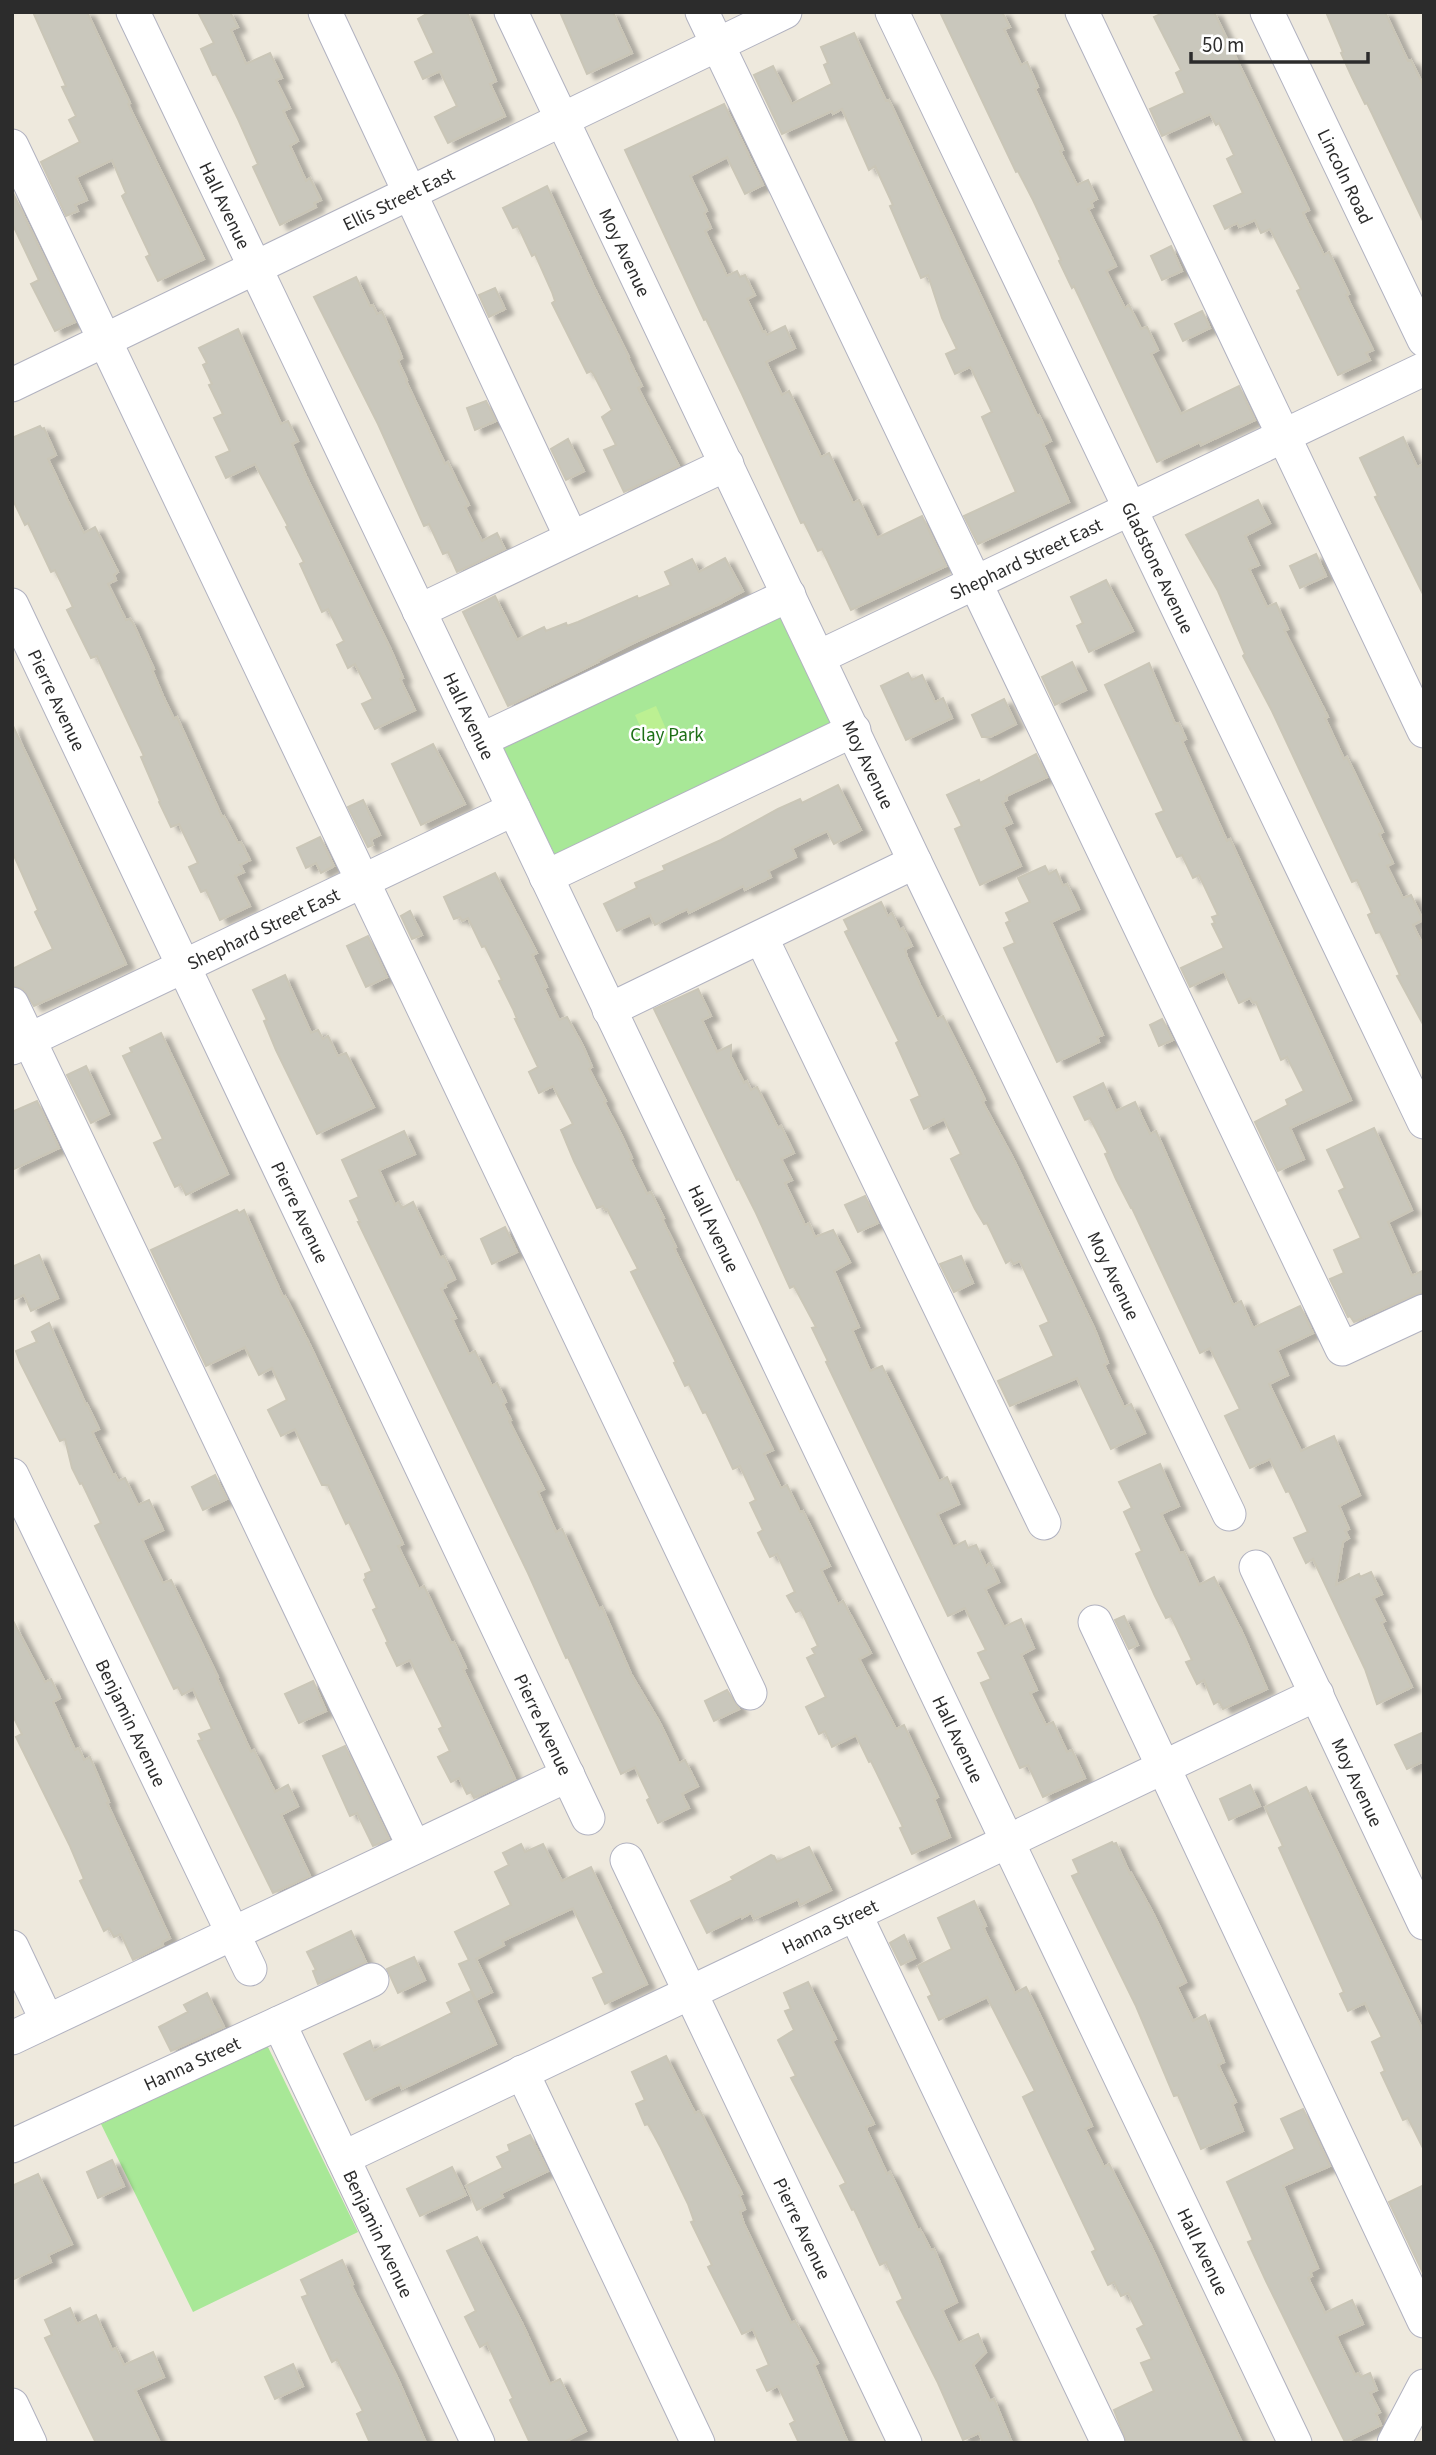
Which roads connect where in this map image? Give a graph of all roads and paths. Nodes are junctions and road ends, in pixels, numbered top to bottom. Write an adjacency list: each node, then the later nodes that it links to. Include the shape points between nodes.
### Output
1 (133, 12): 13 (street, Hall Avenue)
2 (326, 12): 12 (street)
3 (511, 12): 10 (street, Moy Avenue)
4 (702, 12): 9 (street)
5 (785, 12): 9 (street, Ellis Street East)
6 (892, 12): 20 (street, Gladstone Avenue)
7 (1082, 12): 18 (street)
8 (1268, 12): 15 (street, Lincoln Road)
9 (718, 45): 10 (street, Ellis Street East); 22 (street)
10 (562, 119): 12 (street, Ellis Street East); 19 (street, Moy Avenue)
11 (12, 146): 14 (street)
12 (411, 192): 13 (street, Ellis Street East); 21 (street)
13 (255, 268): 14 (street, Ellis Street East); 25 (street, Hall Avenue)
14 (105, 340): 17 (street, Ellis Street East); 33 (street)
15 (1424, 340)
16 (1424, 369): 18 (street, Shephard Street East)
17 (12, 385)
18 (1284, 435): 20 (street, Shephard Street East); 28 (street)
19 (727, 464): 21 (street); 23 (street, Moy Avenue)
20 (1131, 509): 22 (street, Shephard Street East); 39 (street, Gladstone Avenue)
21 (571, 537): 25 (street)
22 (975, 583): 26 (street, Shephard Street East); 40 (street, via 1342,1349)
23 (789, 595): 26 (street, Moy Avenue); 29 (street)
24 (12, 605): 35 (street, Pierre Avenue)
25 (419, 611): 29 (street, Hall Avenue)
26 (819, 657): 27 (street, Moy Avenue)
27 (854, 730): 31 (street, Moy Avenue); 32 (street)
28 (1424, 731)
29 (481, 740): 30 (street, Hall Avenue)
30 (514, 809): 32 (street, Hall Avenue); 33 (street, Shephard Street East)
31 (915, 862): 34 (street); 42 (street, Moy Avenue)
32 (546, 877): 37 (street, Hall Avenue)
33 (363, 881): 35 (street, Shephard Street East); 46 (street)
34 (761, 936): 37 (street); 43 (street)
35 (184, 966): 38 (street, Shephard Street East); 49 (street, Pierre Avenue)
36 (12, 1004): 38 (street)
37 (609, 1010): 51 (street, Hall Avenue)
38 (21, 1044): 52 (street)
39 (1424, 1122)
40 (1424, 1311)
41 (12, 1475): 56 (street, Benjamin Avenue)
42 (1229, 1514)
43 (1044, 1523)
44 (1256, 1567): 47 (street, Moy Avenue)
45 (1095, 1622): 48 (street)
46 (750, 1693)
47 (1317, 1694): 48 (street, Hanna Street); 55 (street, Moy Avenue)
48 (1163, 1768): 51 (street, Hanna Street); 67 (street)
49 (568, 1775): 50 (street, Pierre Avenue); 52 (street)
50 (588, 1818)
51 (1007, 1842): 54 (street, Hanna Street); 75 (street, Hall Avenue)
52 (414, 1847): 56 (street)
53 (627, 1860): 60 (street, Pierre Avenue)
54 (855, 1914): 60 (street, Hanna Street); 74 (street)
55 (1424, 1923)
56 (232, 1932): 58 (street, Benjamin Avenue); 61 (street)
57 (12, 1947): 61 (street)
58 (250, 1969)
59 (372, 1980): 62 (street, Hanna Street)
60 (691, 1993): 64 (street, Hanna Street); 73 (street, Pierre Avenue)
61 (47, 2021): 63 (street)
62 (279, 2023): 65 (street, Hanna Street); 66 (street, Benjamin Avenue)
63 (12, 2038)
64 (522, 2072): 66 (street, Hanna Street); 72 (street)
65 (12, 2146)
66 (344, 2158): 71 (street, Benjamin Avenue)
67 (1424, 2321)
68 (1424, 2386): 76 (street)
69 (12, 2405): 70 (street)
70 (30, 2443)
71 (478, 2443)
72 (698, 2443)
73 (905, 2443)
74 (1108, 2443)
75 (1294, 2443)
76 (1394, 2443)

